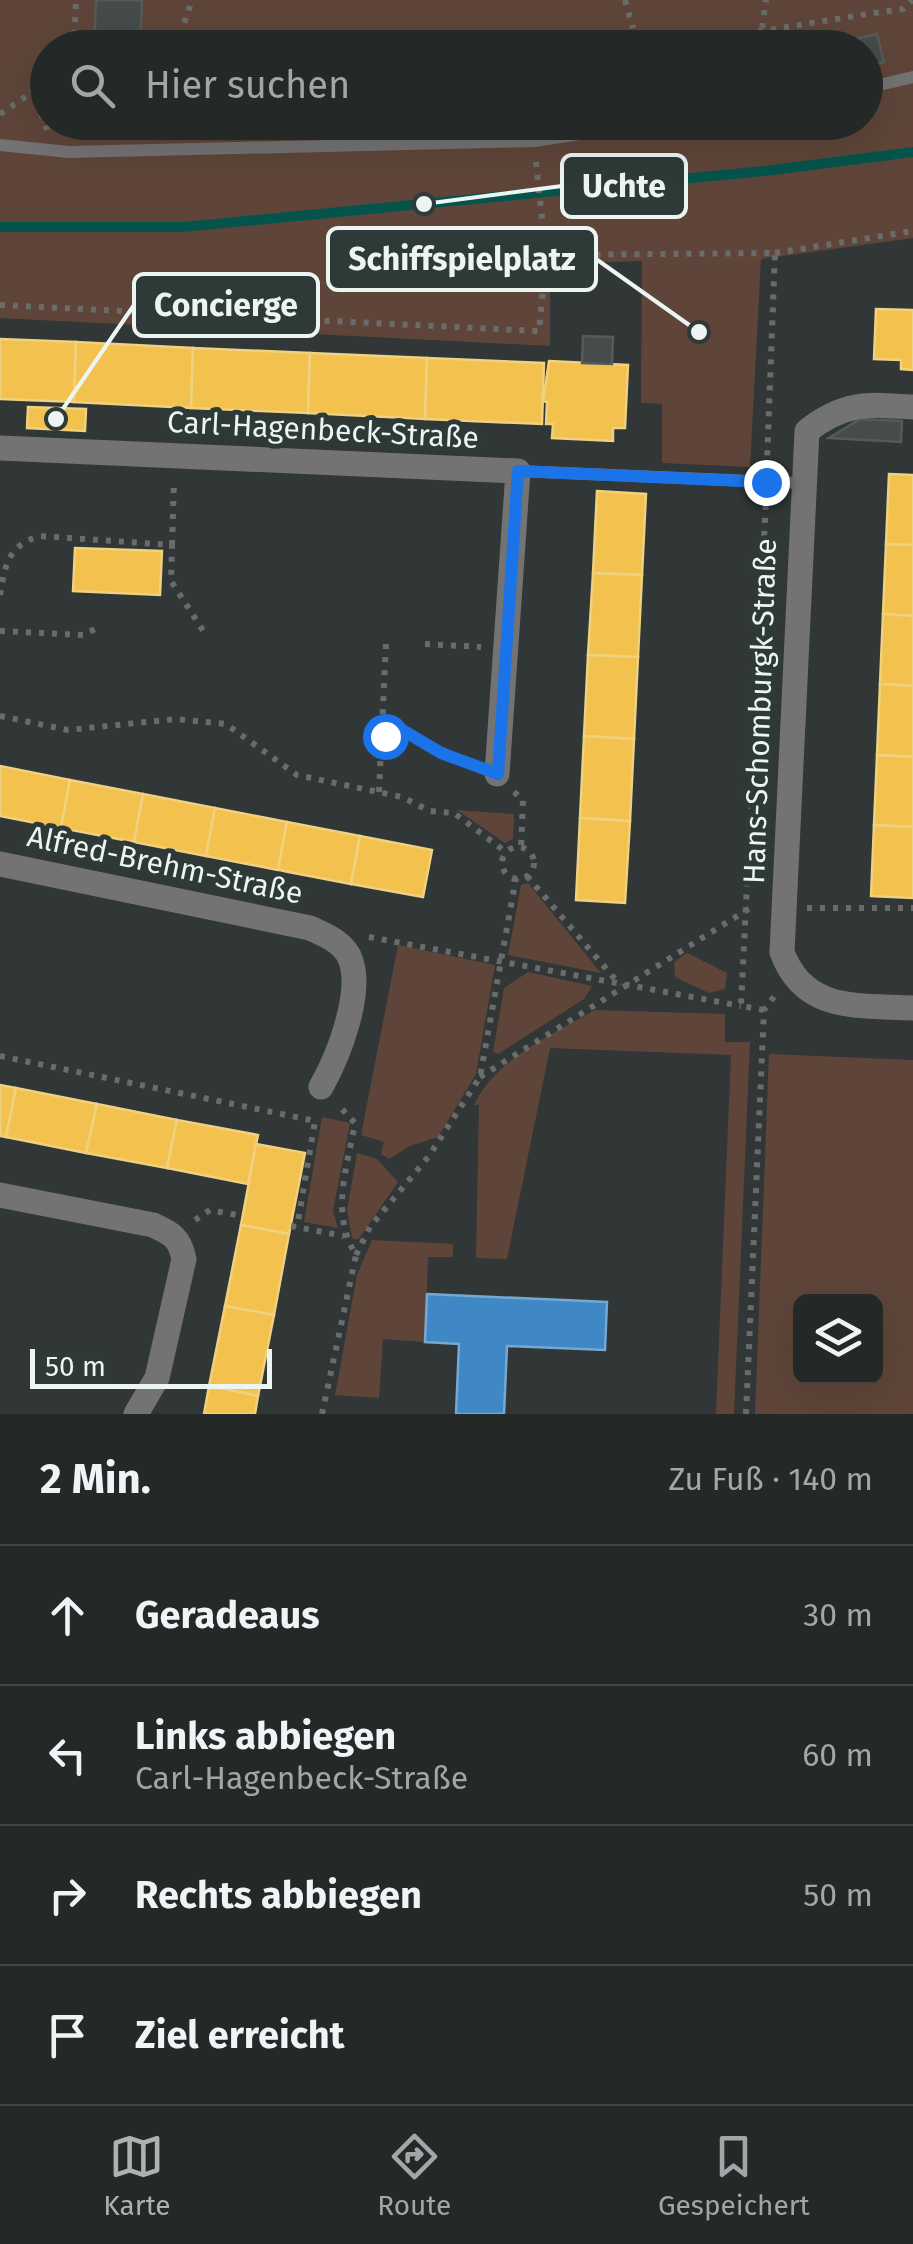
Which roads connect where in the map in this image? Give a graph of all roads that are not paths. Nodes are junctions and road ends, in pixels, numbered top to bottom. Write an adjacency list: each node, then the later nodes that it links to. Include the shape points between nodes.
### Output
1 (913, 77): 2 (lane)
2 (883, 84)
3 (541, 140): 4 (lane, via 54,150)
4 (0, 145)
5 (913, 407): 8 (street, Hans-Schomburgk-Straße, via 870,404 833,411 807,432)
6 (0, 448): 7 (street, Carl-Hagenbeck-Straße)
7 (518, 471): 8 (lane); 9 (street, Carl-Hagenbeck-Straße)
8 (802, 483): 11 (street, Hans-Schomburgk-Straße, via 782,952 790,975 810,993 843,1004)
9 (498, 774)
10 (0, 864): 12 (street, Alfred-Brehm-Straße, via 310,928 334,939 348,955 354,978 340,1054)
11 (913, 1008)
12 (321, 1087)
13 (0, 1195): 14 (street, via 173,1234 184,1259 157,1378)
14 (136, 1414)

